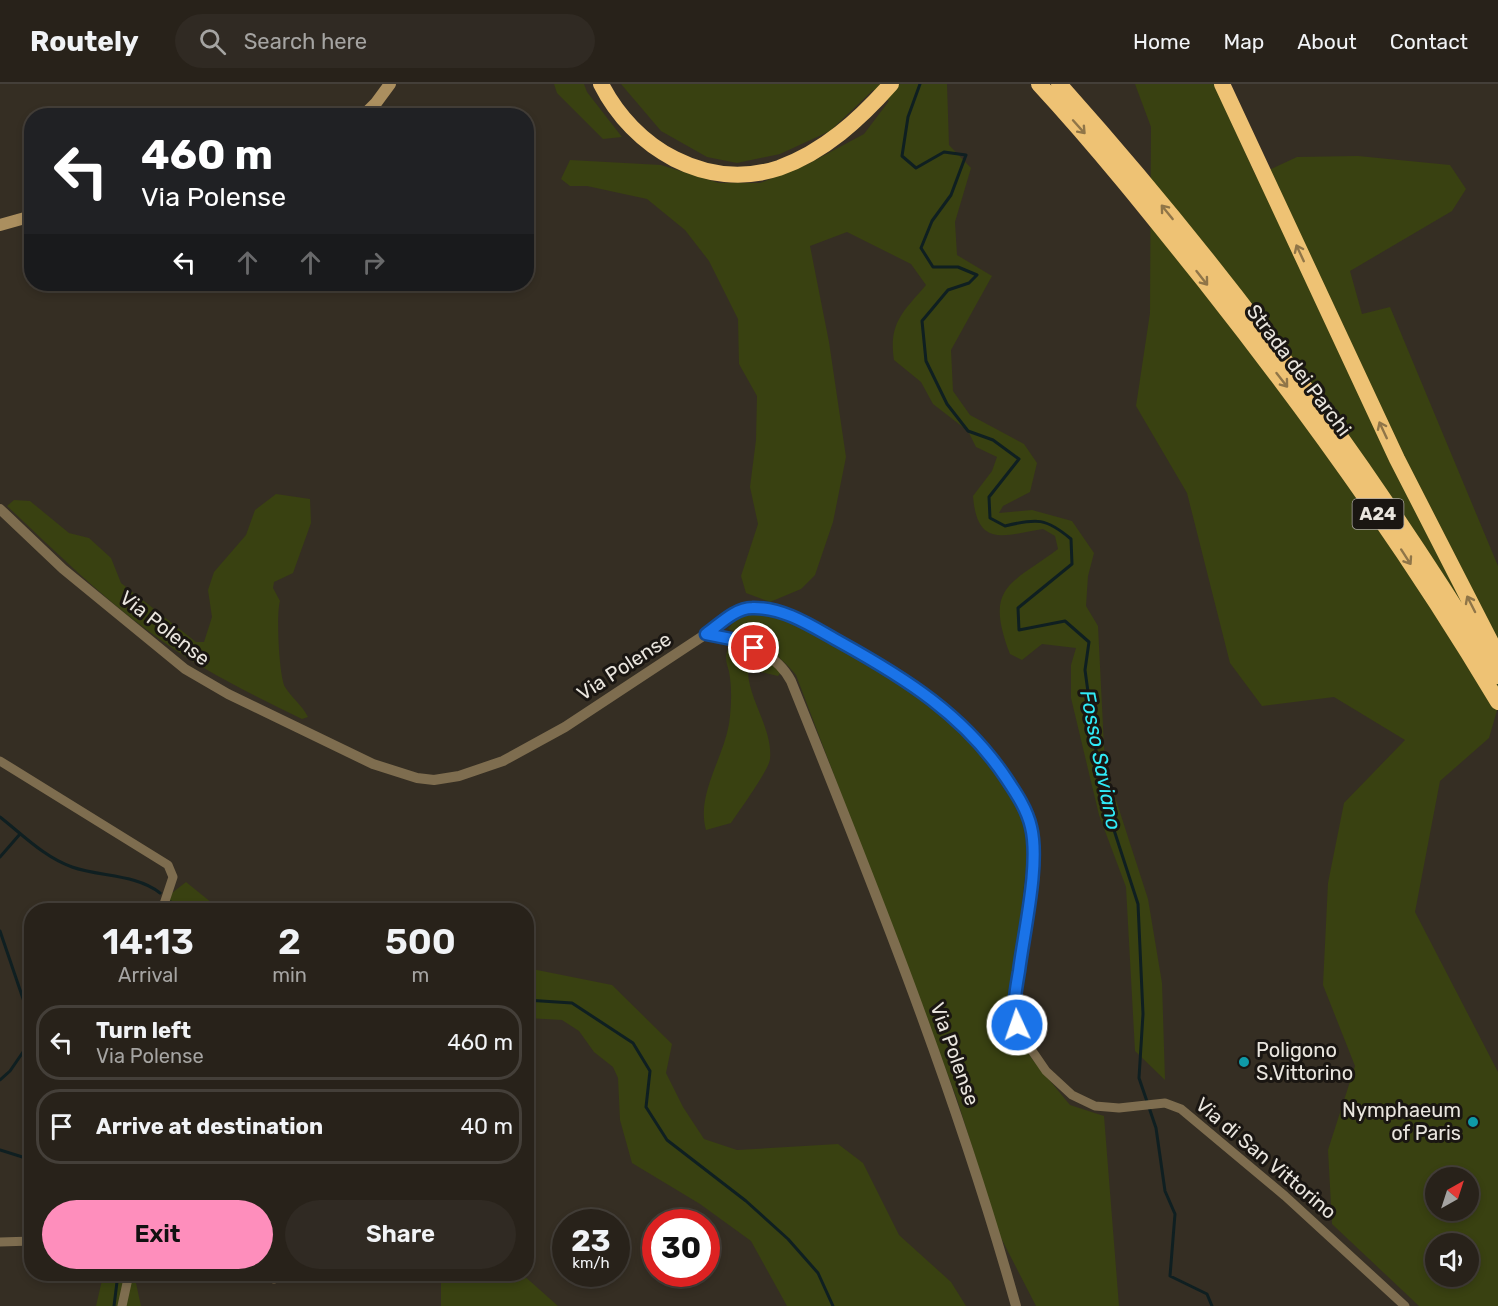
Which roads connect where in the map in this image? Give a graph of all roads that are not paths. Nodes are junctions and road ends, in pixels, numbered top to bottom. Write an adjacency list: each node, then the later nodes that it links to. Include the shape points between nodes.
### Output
1 (390, 84): 7 (main road)
2 (601, 84): 6 (highway, via 627,125 659,152 694,168 734,174 771,170 816,150 843,131)
3 (1040, 84): 10 (highway, Strada dei Parchi / A24, one-way to 10)
4 (1059, 84): 10 (highway, Strada dei Parchi / A24, one-way to 4, via 1110,143)
5 (1222, 84): 13 (highway, one-way to 5, via 1407,480)
6 (886, 90)
7 (371, 108)
8 (24, 218): 9 (main road)
9 (0, 225)
10 (1251, 329): 14 (highway, Strada dei Parchi / A24, via 1369,477); 15 (highway, Strada dei Parchi / A24, one-way to 15, via 1366,495)
11 (0, 509): 12 (street, Via Polense, via 63,569 185,669 373,764 417,778 459,776 503,761 565,727)
12 (706, 634): 22 (street, Via Polense, via 736,640 760,651 780,665 791,681 863,859 949,1090); 23 (street, Via di San Vittorino, via 746,608 791,616 903,679 935,701 976,739 1022,803 1032,834 1032,870 1015,1017 1019,1031 1046,1071 1072,1095 1101,1107 1165,1103 1175,1106 1285,1196)
13 (1498, 656)
14 (1498, 676)
15 (1498, 702)
16 (0, 761): 17 (street, via 168,865 174,877)
17 (165, 903)
18 (24, 1241): 19 (street)
19 (0, 1242)
20 (127, 1281): 21 (street)
21 (122, 1306)
22 (1016, 1306)
23 (1405, 1306)

